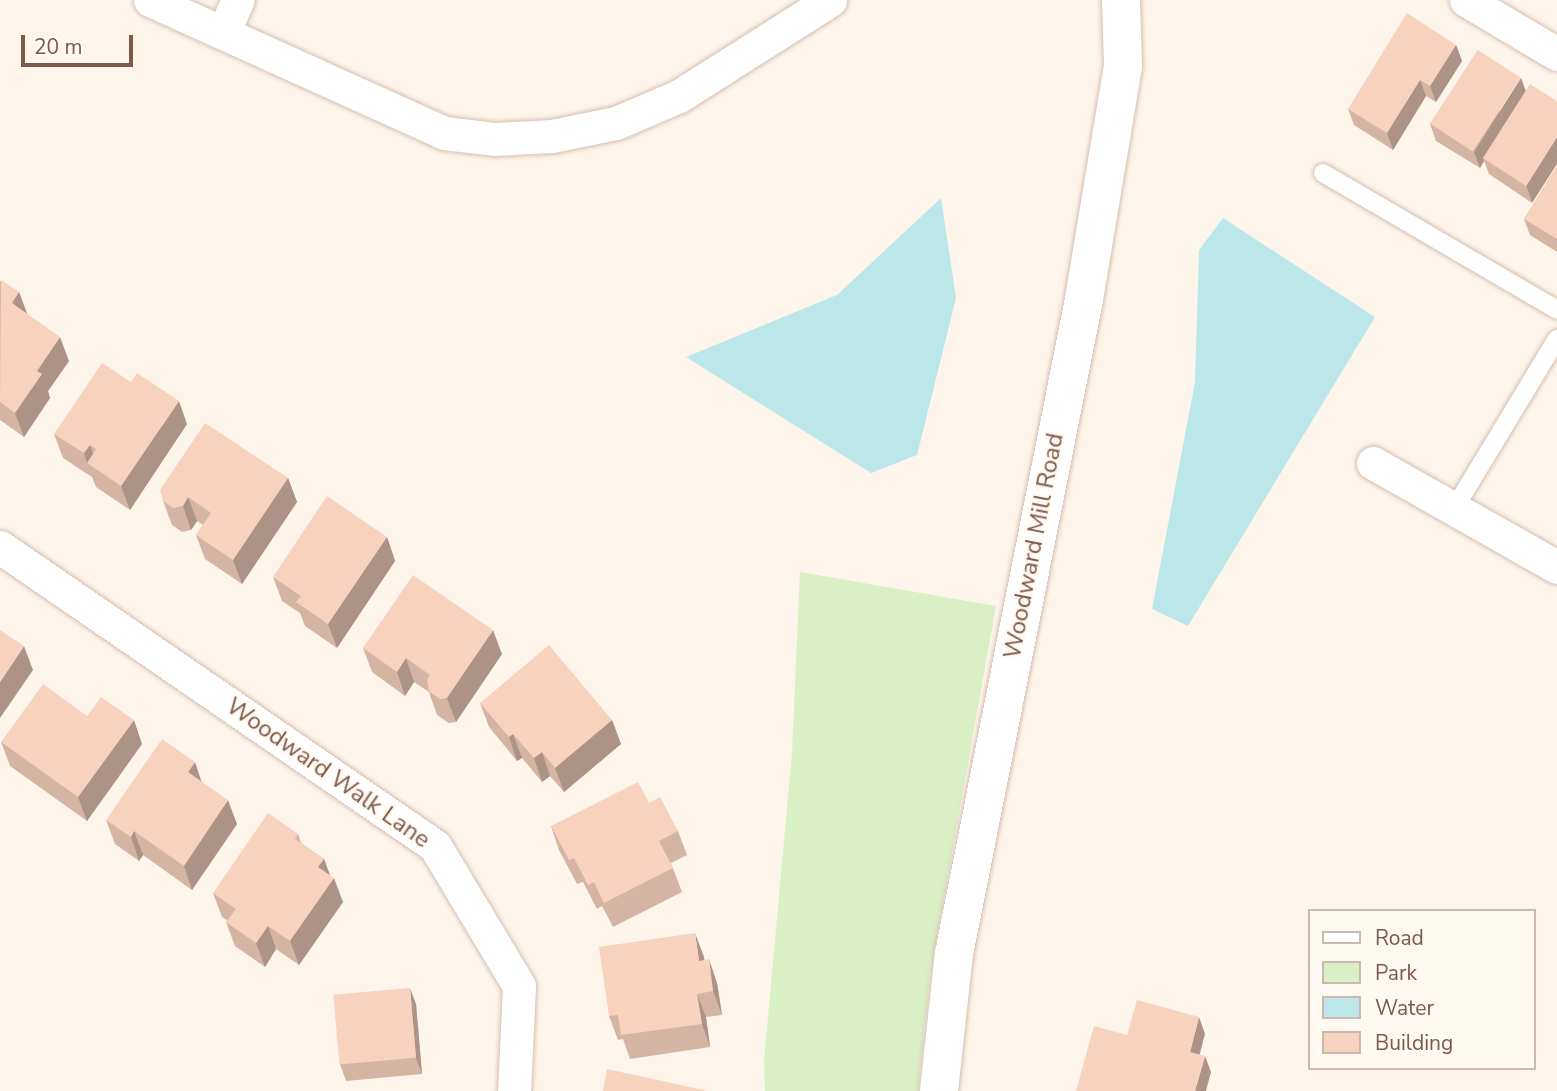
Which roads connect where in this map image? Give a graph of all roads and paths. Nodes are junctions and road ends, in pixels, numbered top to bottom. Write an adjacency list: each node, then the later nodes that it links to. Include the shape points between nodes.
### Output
1 (150, 0): 6 (street)
2 (238, 0): 6 (street)
3 (830, 0): 6 (street, via 679,96 616,123 494,139 444,133)
4 (1121, 0): 16 (street, Woodward Mill Road, via 1123,65 1081,313 954,954)
5 (1466, 0): 7 (street)
6 (223, 33)
7 (1557, 54)
8 (1323, 173): 9 (lane)
9 (1557, 310)
10 (1557, 339): 12 (lane)
11 (1373, 463): 12 (street)
12 (1454, 509): 14 (street)
13 (0, 547): 15 (street, Woodward Walk Lane, via 435,846 519,986)
14 (1557, 567)
15 (514, 1091)
16 (939, 1091)

